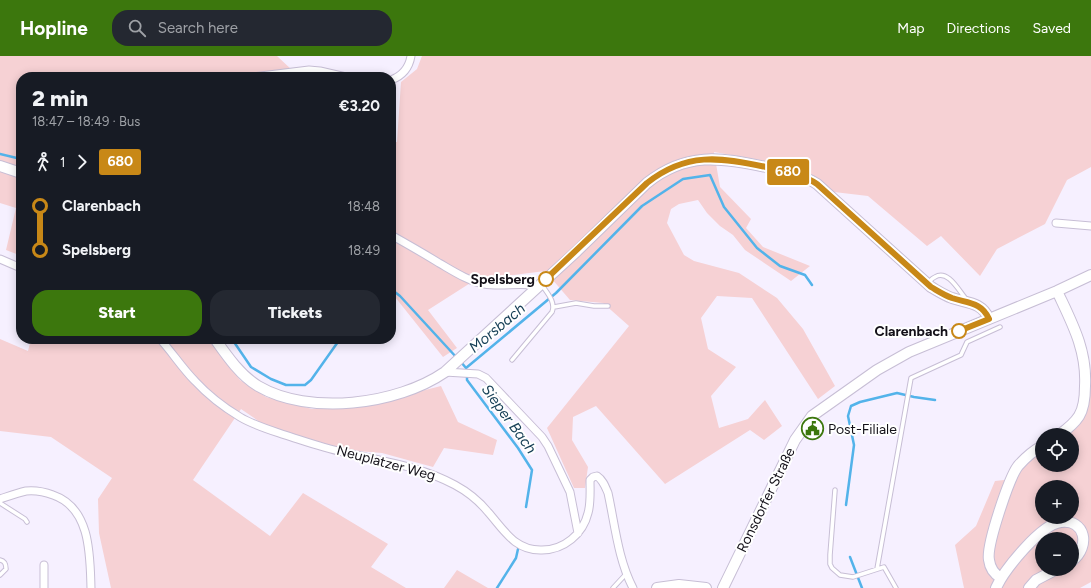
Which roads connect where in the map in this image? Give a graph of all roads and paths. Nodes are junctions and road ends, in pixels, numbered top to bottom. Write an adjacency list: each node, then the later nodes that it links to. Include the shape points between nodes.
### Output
1 (411, 56): 4 (street, via 406,70)
2 (285, 72): 3 (street)
3 (324, 72)
4 (396, 78)
5 (0, 166): 6 (main road)
6 (16, 171)
7 (1056, 223): 8 (street)
8 (1091, 226)
9 (396, 238): 14 (street, via 477,282 493,285 530,284)
10 (0, 259): 11 (street)
11 (16, 266)
12 (1091, 275): 15 (main road, Ronsdorfer Straße)
13 (927, 284): 14 (main road, via 812,180 782,170 719,159 686,162 660,173); 16 (main road, via 940,293); 16 (lane, via 936,276 943,275 949,278)
14 (542, 287): 18 (lane); 24 (main road)
15 (1058, 291): 19 (main road, Ronsdorfer Straße); 25 (main road, via 1079,339 1085,372 1085,394 1079,416)
16 (968, 302): 19 (main road, via 982,308)
17 (608, 306): 18 (lane, via 576,303)
18 (554, 307): 23 (lane)
19 (989, 319): 48 (main road, Ronsdorfer Straße, via 893,360 812,416 795,440)
20 (1000, 327): 37 (lane, via 966,342 961,355 911,378)
21 (164, 344): 32 (street, Neuplatzer Weg, via 195,381 241,417 309,443 432,473 468,493 512,540 524,547 532,550 554,549 564,545)
22 (219, 344): 24 (main road, via 249,380 268,392 301,401 330,403 386,398 408,391)
23 (512, 360)
24 (441, 374): 32 (street, via 478,374 486,378 542,437 570,492)
25 (1068, 428)
26 (1035, 451): 41 (main road, via 1018,466 1000,509 989,552 991,567)
27 (835, 490): 37 (lane, via 830,564 832,568 840,575 853,577)
28 (0, 499): 43 (street, via 20,492 47,492 58,496 74,509 86,536)
29 (0, 503): 30 (lane)
30 (27, 522)
31 (1042, 532): 34 (main road, via 1058,523 1074,524 1085,539)
32 (578, 533): 38 (street, Neuplatzer Weg, via 589,511 590,480 597,476 601,478 608,493)
33 (1035, 539): 41 (main road)
34 (1079, 555)
35 (0, 560): 39 (lane, via 6,564 6,569)
36 (44, 565): 42 (street)
37 (877, 569): 49 (lane, via 884,567)
38 (626, 574): 44 (lane); 45 (street, Neuplatzer Weg)
39 (0, 575)
40 (1044, 576): 51 (main road)
41 (1000, 578): 50 (main road)
42 (44, 588)
43 (91, 588)
44 (613, 588)
45 (634, 588)
46 (657, 588): 47 (main road, via 679,585)
47 (706, 588)
48 (723, 588)
49 (896, 588)
50 (996, 588)
51 (1029, 588)

